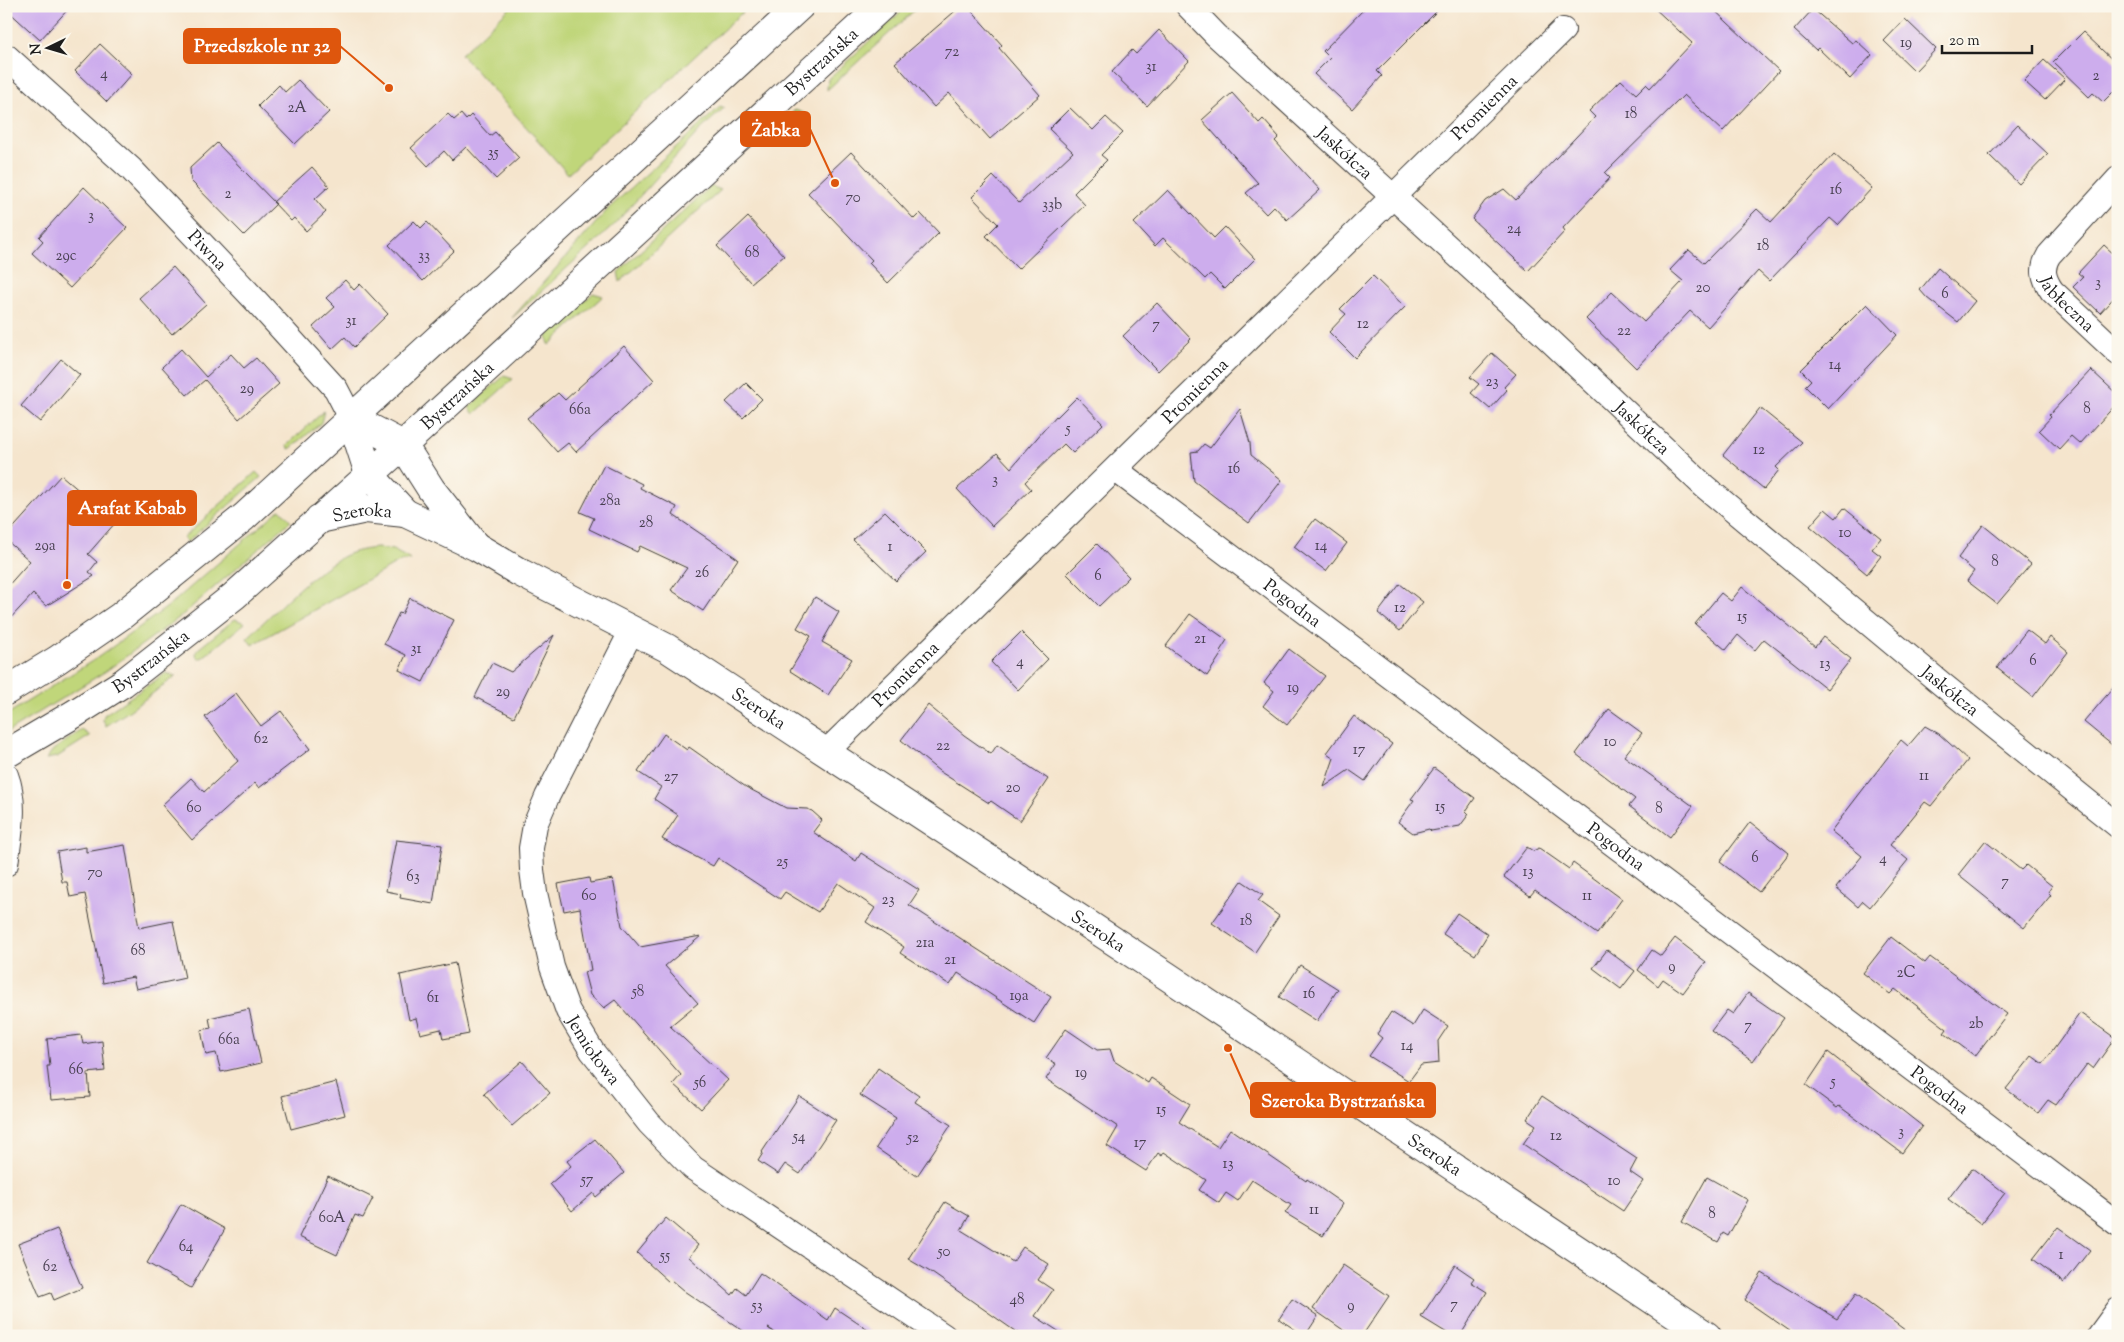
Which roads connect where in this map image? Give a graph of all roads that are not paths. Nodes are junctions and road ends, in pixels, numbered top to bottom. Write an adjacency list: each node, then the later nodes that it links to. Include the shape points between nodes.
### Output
1 (800, 6): 9 (main road)
2 (1188, 6): 7 (street, Jaskółcza)
3 (867, 11): 10 (main road, Bystrzańska)
4 (1563, 30): 7 (street, Promienna)
5 (6, 56): 9 (street, Piwna, via 138,176 329,382)
6 (2118, 179): 8 (street, Jabłeczna, via 2049,254 2043,271 2052,291)
7 (1394, 197): 11 (street, Promienna); 21 (street, Jaskółcza, via 1704,486)
8 (2118, 353)
9 (351, 418): 10 (main road); 12 (main road, Szeroka); 17 (main road, via 244,517 180,570 121,616)
10 (403, 445): 12 (main road, Bystrzańska); 15 (main road, Szeroka, via 431,489)
11 (1116, 470): 18 (street, Promienna); 23 (street, Pogodna)
12 (369, 474): 13 (main road, Szeroka); 14 (main road, Bystrzańska)
13 (405, 514): 14 (main road, Szeroka, via 366,509); 15 (main road, Szeroka)
14 (319, 519): 19 (main road, Bystrzańska, via 234,596 123,683)
15 (477, 547): 16 (main road, Szeroka)
16 (632, 630): 18 (main road, Szeroka, via 667,648); 25 (street, Jemiołowa, via 535,825 532,870 535,893 552,967 568,1011 592,1052 649,1123 693,1168)
17 (6, 691)
18 (827, 751): 26 (main road, Szeroka)
19 (6, 754)
20 (6, 775): 22 (street, via 11,787 12,820)
21 (2118, 826)
22 (6, 864)
23 (2118, 1224)
24 (2118, 1310): 27 (street)
25 (944, 1336)
26 (1707, 1336)
27 (2098, 1336)

